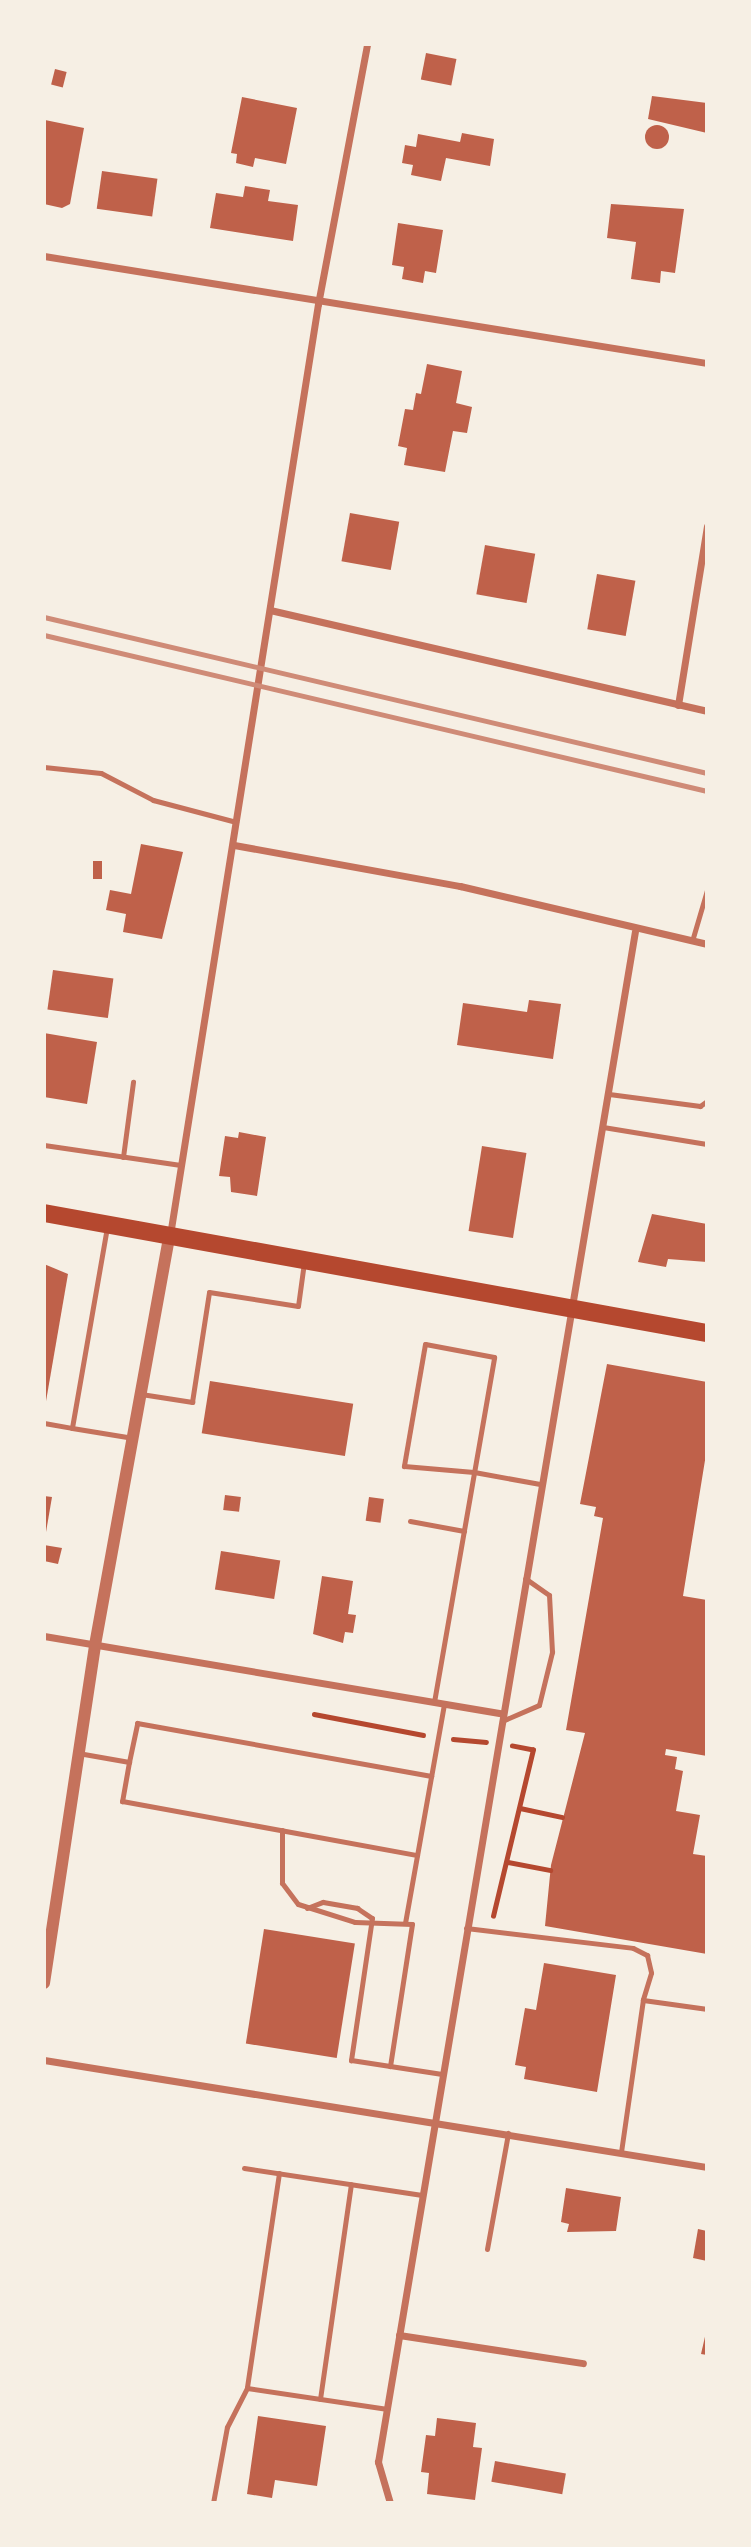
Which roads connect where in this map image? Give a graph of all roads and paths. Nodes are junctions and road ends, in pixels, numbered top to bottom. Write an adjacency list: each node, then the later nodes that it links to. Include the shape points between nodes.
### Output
1 (367, 44): 3 (street)
2 (44, 256): 3 (street)
3 (318, 304): 4 (street); 6 (street)
4 (707, 363)
5 (707, 526): 7 (street)
6 (270, 610): 7 (street); 10 (street)
7 (678, 705): 8 (street)
8 (707, 711)
9 (44, 767): 10 (lane, via 101,773 153,800)
10 (236, 822): 11 (street)
11 (234, 845): 13 (street, via 460,886); 23 (street)
12 (707, 890): 14 (lane)
13 (635, 931): 14 (street); 17 (street)
14 (692, 941): 15 (street)
15 (707, 944)
16 (133, 1082): 22 (lane)
17 (609, 1094): 18 (lane, via 700,1107); 19 (street)
18 (707, 1101)
19 (603, 1127): 20 (lane); 28 (street)
20 (707, 1144)
21 (44, 1145): 22 (lane)
22 (122, 1157): 23 (lane)
23 (181, 1166): 26 (street)
24 (44, 1213): 25 (main road)
25 (107, 1224): 26 (main road); 32 (lane)
26 (169, 1236): 27 (main road); 30 (street)
27 (305, 1261): 28 (main road); 30 (lane, via 298,1306 209,1292 192,1402)
28 (570, 1310): 29 (main road); 35 (street)
29 (707, 1333)
30 (141, 1394): 33 (street)
31 (44, 1423): 32 (lane)
32 (72, 1428): 33 (lane)
33 (133, 1438): 40 (street)
34 (474, 1472): 34 (lane, via 494,1357 425,1344 404,1466); 35 (lane); 37 (lane)
35 (540, 1484): 38 (street)
36 (410, 1521): 37 (lane)
37 (464, 1531): 41 (lane)
38 (524, 1578): 43 (street); 45 (lane, via 549,1595 552,1653 539,1705)
39 (44, 1636): 40 (street)
40 (95, 1645): 41 (street); 47 (street)
41 (434, 1702): 42 (street)
42 (444, 1703): 43 (street); 46 (lane)
43 (501, 1713): 45 (street)
44 (314, 1714): 46 (path)
45 (500, 1722): 59 (street)
46 (438, 1737): 49 (lane)
47 (78, 1753): 48 (lane); 60 (street)
48 (129, 1762): 49 (lane, via 137,1723); 52 (lane, via 122,1801)
49 (431, 1776): 53 (lane)
50 (520, 1808): 51 (path)
51 (562, 1817)
52 (282, 1830): 53 (lane); 56 (lane, via 282,1883)
53 (417, 1855): 58 (lane)
54 (508, 1862): 55 (path)
55 (550, 1870)
56 (307, 1908): 57 (lane, via 355,1922); 57 (lane, via 323,1902 357,1908)
57 (372, 1918): 58 (lane); 64 (lane, via 351,2060)
58 (405, 1923): 64 (lane, via 412,1924)
59 (466, 1928): 61 (lane, via 633,1948 647,1955 652,1973); 65 (street)
60 (44, 1983)
61 (643, 2000): 62 (lane); 68 (lane)
62 (707, 2009)
63 (44, 2060): 66 (street)
64 (390, 2066): 65 (lane)
65 (442, 2074): 66 (street)
66 (436, 2119): 67 (street); 73 (street)
67 (508, 2133): 68 (street); 74 (lane)
68 (621, 2152): 69 (street)
69 (707, 2167)
70 (244, 2168): 71 (lane)
71 (279, 2173): 72 (lane); 77 (lane)
72 (351, 2184): 73 (lane); 78 (lane)
73 (422, 2195): 75 (street)
74 (487, 2249)
75 (399, 2335): 76 (street); 79 (street)
76 (583, 2363)
77 (247, 2388): 78 (lane); 80 (lane, via 227,2427)
78 (320, 2399): 79 (lane)
79 (387, 2409): 81 (street, via 378,2462)
80 (213, 2503)
81 (390, 2503)

